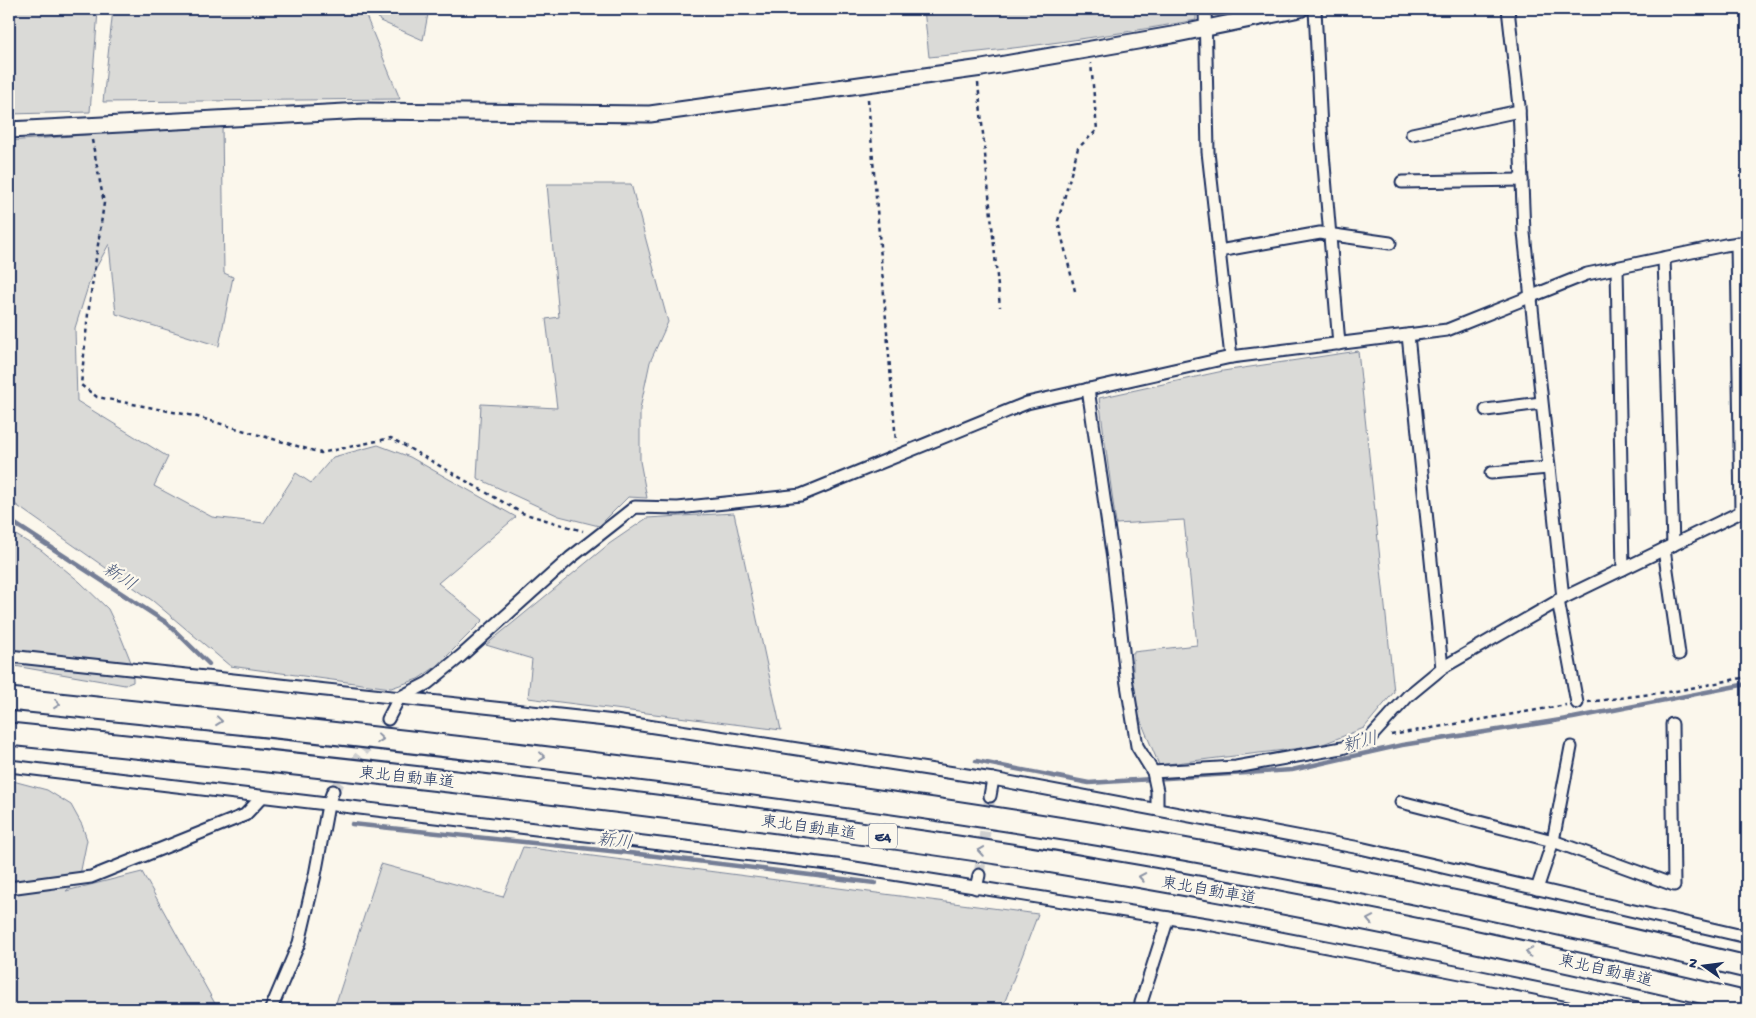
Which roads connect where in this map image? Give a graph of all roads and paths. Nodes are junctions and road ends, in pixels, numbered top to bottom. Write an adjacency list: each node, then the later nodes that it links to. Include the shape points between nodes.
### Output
1 (1204, 9): 5 (street)
2 (1300, 9): 5 (street)
3 (1315, 9): 15 (street)
4 (1508, 9): 9 (street)
5 (1205, 28): 6 (street); 18 (street, via 1208,152)
6 (1090, 49): 7 (street); 21 (path, via 1097,130 1078,148 1058,221)
7 (976, 69): 8 (street); 23 (path)
8 (867, 84): 10 (street, via 650,114 363,111); 30 (path)
9 (1519, 111): 12 (street); 13 (street)
10 (90, 126): 11 (street); 34 (path, via 104,203 81,385 97,397 194,416 322,453 392,438 522,513)
11 (9, 130)
12 (1412, 134)
13 (1522, 180): 14 (street); 22 (street)
14 (1402, 182)
15 (1329, 234): 16 (street); 18 (street, via 1320,232); 25 (street)
16 (1390, 243)
17 (1742, 243): 19 (street); 33 (street)
18 (1219, 252): 26 (street)
19 (1664, 258): 20 (street); 35 (street)
20 (1617, 268): 22 (street, via 1587,274); 36 (street)
21 (1075, 290)
22 (1530, 297): 24 (street, via 1447,330); 28 (street)
23 (1000, 307)
24 (1408, 335): 25 (street); 40 (street)
25 (1339, 344): 26 (street)
26 (1231, 357): 27 (street)
27 (1088, 389): 30 (street, via 1027,403); 51 (street, via 1137,746)
28 (1541, 403): 29 (street); 31 (street)
29 (1486, 410)
30 (897, 456): 34 (street, via 801,495 678,508 635,507)
31 (1548, 468): 32 (street); 37 (street)
32 (1491, 473)
33 (1744, 510): 35 (street)
34 (598, 536): 42 (street, via 428,683)
35 (1669, 547): 36 (street); 38 (street)
36 (1623, 569): 37 (street)
37 (1561, 599): 40 (street); 44 (street)
38 (1679, 654)
39 (9, 656): 42 (street)
40 (1442, 668): 48 (street, via 1408,696)
41 (1747, 677): 44 (path, via 1676,691)
42 (399, 698): 45 (street); 52 (street, via 615,721)
43 (9, 699): 66 (highway, 東北自動車道 / E4, one-way to 66, via 682,774 1082,832 1447,900)
44 (1578, 703): 48 (path)
45 (388, 720)
46 (1672, 724): 59 (street, via 1674,885)
47 (9, 734): 67 (highway, 東北自動車道 / E4, one-way to 47, via 1596,966 1440,933 1066,864 516,788)
48 (1369, 739): 51 (street, via 1342,748 1236,766)
49 (1571, 747): 59 (street)
50 (9, 766): 55 (street)
51 (1153, 772): 58 (street)
52 (993, 779): 54 (street); 58 (street)
53 (333, 791): 57 (street)
54 (990, 796)
55 (262, 797): 57 (street); 61 (street, via 245,815 91,877)
56 (1401, 802): 59 (street)
57 (328, 805): 62 (street, via 836,865); 68 (street, via 299,943)
58 (1157, 809): 63 (street, via 1360,848)
59 (1553, 841): 63 (street)
60 (979, 875): 62 (street)
61 (9, 888)
62 (976, 888): 64 (street)
63 (1537, 888): 65 (street)
64 (1168, 918): 69 (street); 70 (street)
65 (1747, 937)
66 (1747, 967)
67 (1747, 1003)
68 (271, 1009)
69 (1138, 1009)
70 (1638, 1009)

